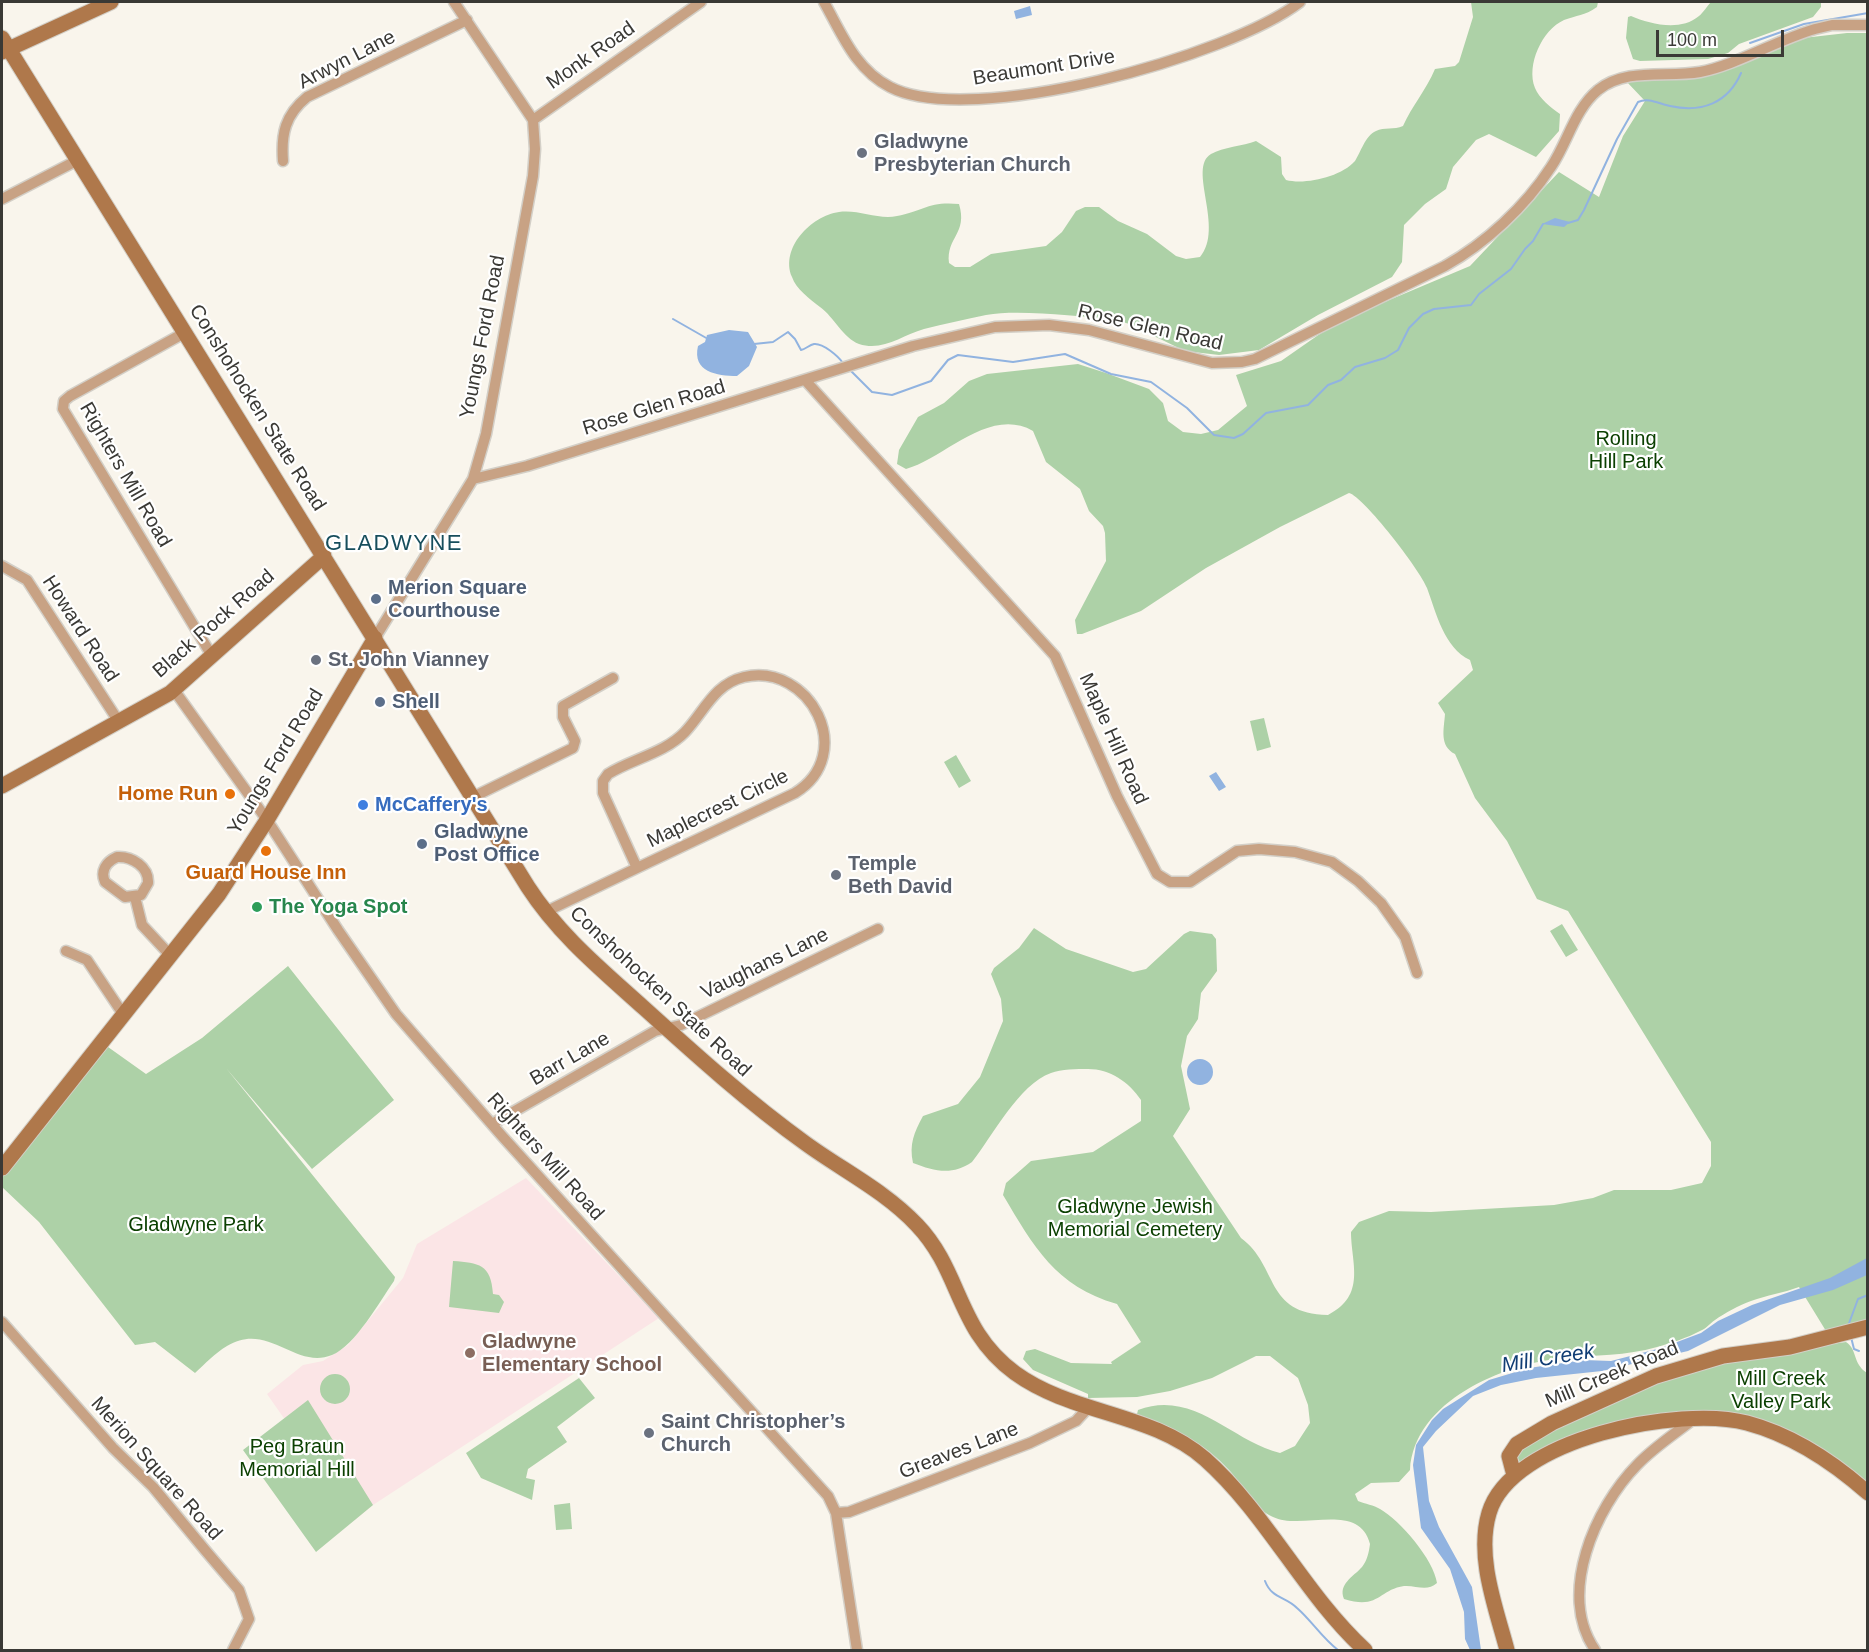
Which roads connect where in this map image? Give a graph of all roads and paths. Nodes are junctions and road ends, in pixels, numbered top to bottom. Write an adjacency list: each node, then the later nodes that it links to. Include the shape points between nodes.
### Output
1 (111, 2): 8 (main road)
2 (454, 2): 6 (street, Youngs Ford Road)
3 (701, 2): 9 (street, Monk Road)
4 (824, 2): 5 (street, Beaumont Drive, via 851,52 874,76 908,94 950,99 1044,91 1141,70 1242,35)
5 (1300, 2)
6 (467, 20): 9 (street, Youngs Ford Road); 11 (street, Arwyn Lane, via 301,102 283,130)
7 (1868, 25): 14 (street, Rose Glen Road, via 1815,29 1701,72 1626,76 1606,84 1582,107 1555,162 1536,188 1473,249 1255,359 1212,363 1089,330 1027,325 957,335)
8 (4, 47): 10 (main road, Conshohocken State Road)
9 (533, 120): 15 (street, Youngs Ford Road, via 536,149 530,197 486,434)
10 (78, 160): 12 (street); 13 (main road, Conshohocken State Road)
11 (283, 161)
12 (2, 199)
13 (186, 332): 16 (main road, Conshohocken State Road); 19 (street, Righters Mill Road, via 70,396 63,409)
14 (805, 380): 15 (street, Rose Glen Road); 32 (street, Maple Hill Road, via 1055,656 1117,796 1157,874 1170,882 1190,882 1237,851 1259,849 1295,852 1332,862 1381,903 1404,937)
15 (473, 479): 18 (street, Youngs Ford Road)
16 (324, 556): 18 (main road, Conshohocken State Road); 19 (main road, Black Rock Road)
17 (2, 566): 22 (street, Howard Road, via 27,580)
18 (375, 638): 24 (main road, Conshohocken State Road); 25 (main road, Youngs Ford Road)
19 (212, 656): 21 (main road, Black Rock Road)
20 (613, 678): 24 (street, via 563,706 563,717 575,741 573,748)
21 (174, 690): 22 (main road, Black Rock Road); 25 (street, Righters Mill Road)
22 (119, 722): 23 (main road, Black Rock Road)
23 (2, 786)
24 (473, 797): 28 (main road, Conshohocken State Road)
25 (267, 820): 31 (main road, Youngs Ford Road, via 219,894); 35 (street, Righters Mill Road, via 396,1014)
26 (637, 868): 26 (street, Maplecrest Circle, via 603,793 603,781 608,774 678,738 716,693 736,680 752,676 775,678 808,700 820,718 826,745 821,767 807,785); 28 (street, Maplecrest Circle)
27 (135, 897): 27 (street, via 122,896 105,882 104,870 110,861 127,857 146,871 147,887); 31 (street, via 142,925)
28 (545, 912): 34 (main road, Conshohocken State Road, via 576,947)
29 (878, 929): 34 (street, Vaughans Lane, via 681,1025)
30 (66, 951): 33 (street, via 87,960)
31 (170, 956): 33 (main road, Youngs Ford Road)
32 (1417, 973)
33 (123, 1014): 36 (main road, Youngs Ford Road)
34 (666, 1028): 35 (street, Barr Lane); 39 (main road, Conshohocken State Road, via 742,1096 917,1224 939,1255 977,1335 996,1358 1041,1389)
35 (492, 1124): 43 (street, Righters Mill Road, via 819,1485)
36 (2, 1168)
37 (2, 1322): 44 (street, Merion Square Road, via 112,1448 153,1487 239,1590 249,1618)
38 (1856, 1330): 41 (main road, Mill Creek Road, via 1790,1347 1703,1360 1618,1391 1517,1444 1509,1456)
39 (1088, 1408): 43 (street, Greaves Lane, via 1076,1421 1030,1443 849,1512); 46 (main road, Conshohocken State Road, via 1162,1431 1202,1457 1231,1484)
40 (1695, 1418): 41 (main road, via 1657,1420 1601,1435 1550,1454); 42 (main road, via 1746,1422 1784,1436 1824,1459); 48 (street, via 1630,1472 1592,1533 1582,1565 1579,1597 1585,1629)
41 (1514, 1475): 47 (main road, via 1499,1491 1490,1510 1485,1542)
42 (1868, 1493)
43 (836, 1513): 45 (street, Righters Mill Road)
44 (232, 1650)
45 (857, 1650)
46 (1365, 1650)
47 (1507, 1650)
48 (1595, 1650)

